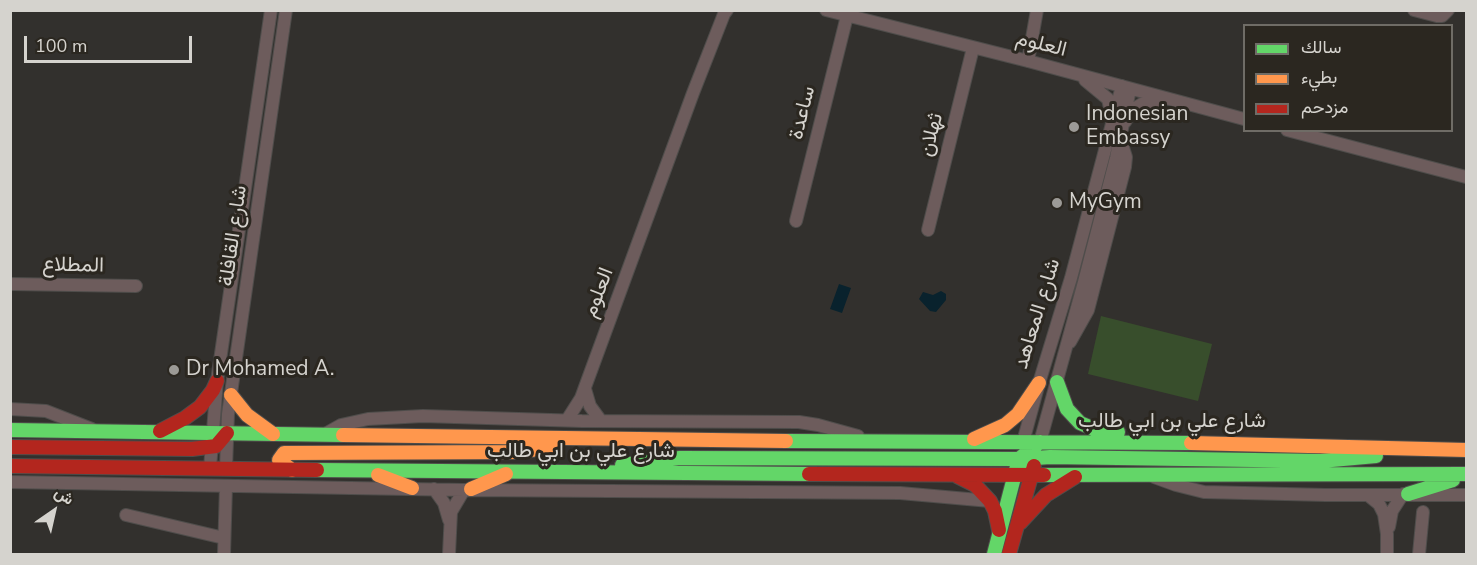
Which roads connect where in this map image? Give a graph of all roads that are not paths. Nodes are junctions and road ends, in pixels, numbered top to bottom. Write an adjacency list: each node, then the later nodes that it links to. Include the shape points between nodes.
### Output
1 (271, 10): 22 (street, شارع القافلة)
2 (286, 10): 26 (street, شارع القافلة)
3 (727, 10): 25 (street, العلوم)
4 (826, 10): 8 (street, العلوم)
5 (1037, 10): 10 (street)
6 (1414, 10): 7 (street, via 1442,16)
7 (1448, 10)
8 (847, 16): 9 (street, العلوم); 18 (street, ساعدة)
9 (973, 48): 10 (street, العلوم); 19 (street, ثهلان)
10 (1028, 61): 11 (street, العلوم)
11 (1076, 75): 12 (street, العلوم); 15 (street, via 1108,99)
12 (1126, 88): 13 (street, العلوم); 15 (street, شارع المعاهد)
13 (1167, 99): 14 (street, العلوم); 15 (street, via 1152,100 1132,110)
14 (1243, 118)
15 (1118, 130): 23 (street, شارع المعاهد); 24 (street, شارع المعاهد)
16 (1295, 132): 17 (street)
17 (1467, 177)
18 (796, 220)
19 (928, 231)
20 (10, 284): 21 (street, المطلاع)
21 (136, 286)
22 (217, 381): 32 (main road, via 200,407); 33 (street, شارع القافلة)
23 (1057, 382): 41 (street, شارع المعاهد); 42 (main road, via 1072,416 1101,432 1233,434)
24 (1039, 383): 39 (main road, via 1018,414 1005,425); 40 (street, شارع المعاهد)
25 (585, 388): 28 (street, العلوم); 29 (street, via 590,406)
26 (231, 395): 34 (street, شارع القافلة); 35 (main road, via 247,415)
27 (10, 409): 31 (street, شارع علي بن ابي طالب, via 46,411)
28 (567, 420): 29 (street, شارع علي بن ابي طالب); 36 (street, شارع علي بن ابي طالب, via 423,416 368,419 341,425)
29 (602, 421): 38 (street, شارع علي بن ابي طالب, via 799,422)
30 (10, 430): 31 (main road, شارع علي بن ابي طالب)
31 (96, 431): 32 (main road, شارع علي بن ابي طالب)
32 (160, 432): 33 (main road, شارع علي بن ابي طالب)
33 (211, 433): 34 (main road, شارع علي بن ابي طالب); 44 (street, شارع القافلة)
34 (227, 434): 35 (main road, شارع علي بن ابي طالب); 44 (main road); 52 (street, شارع القافلة)
35 (274, 435): 36 (main road, شارع علي بن ابي طالب)
36 (319, 436): 37 (main road, شارع علي بن ابي طالب)
37 (574, 439): 38 (main road, شارع علي بن ابي طالب); 53 (main road, via 522,452 284,453 279,460)
38 (876, 441): 39 (main road, شارع علي بن ابي طالب)
39 (968, 441): 40 (main road, شارع علي بن ابي طالب)
40 (1023, 442): 41 (main road, شارع علي بن ابي طالب); 48 (main road, شارع المعاهد)
41 (1040, 442): 42 (main road, شارع علي بن ابي طالب); 47 (main road, شارع المعاهد); 48 (main road)
42 (1277, 444): 45 (main road, شارع علي بن ابي طالب)
43 (10, 447): 44 (main road)
44 (210, 448): 51 (street, شارع القافلة)
45 (1421, 450): 46 (main road, شارع علي بن ابي طالب); 47 (main road, via 1321,461)
46 (1467, 450)
47 (1036, 458): 59 (main road); 60 (main road, شارع المعاهد)
48 (1019, 459): 56 (main road, via 680,458); 59 (main road, شارع المعاهد)
49 (10, 466): 50 (main road, شارع علي بن ابي طالب)
50 (34, 466): 51 (main road, شارع علي بن ابي طالب); 57 (main road)
51 (210, 468): 52 (main road, شارع علي بن ابي طالب)
52 (226, 468): 53 (main road, شارع علي بن ابي طالب)
53 (292, 470): 54 (main road, شارع علي بن ابي طالب)
54 (369, 471): 55 (main road, شارع علي بن ابي طالب); 66 (main road)
55 (509, 472): 56 (main road, شارع علي بن ابي طالب); 68 (main road)
56 (577, 472): 58 (main road, شارع علي بن ابي طالب)
57 (10, 475)
58 (954, 475): 59 (main road, شارع علي بن ابي طالب); 72 (main road, via 975,485)
59 (1014, 475): 60 (main road, شارع علي بن ابي طالب); 77 (main road, شارع المعاهد)
60 (1031, 475): 61 (main road, شارع علي بن ابي طالب); 76 (main road, شارع المعاهد)
61 (1079, 475): 62 (main road, شارع علي بن ابي طالب); 76 (main road, via 1046,495)
62 (1150, 475): 63 (main road, شارع علي بن ابي طالب); 70 (street, شارع علي بن ابي طالب, via 1204,492)
63 (1467, 475): 69 (main road)
64 (10, 482): 65 (street, شارع علي بن ابي طالب)
65 (226, 486): 66 (street, شارع علي بن ابي طالب); 79 (street)
66 (412, 488): 67 (street, شارع علي بن ابي طالب)
67 (434, 489): 68 (street, شارع علي بن ابي طالب); 75 (street, via 444,503)
68 (467, 489): 72 (street, شارع علي بن ابي طالب, via 900,494); 75 (street, via 454,504)
69 (1406, 494): 70 (street, شارع علي بن ابي طالب); 71 (street, شارع علي بن ابي طالب); 78 (street, via 1392,511)
70 (1368, 495): 78 (street, via 1382,508)
71 (1467, 495)
72 (990, 501): 77 (main road)
73 (1423, 512): 85 (street)
74 (126, 515): 79 (street)
75 (449, 522): 81 (street)
76 (1015, 530): 83 (main road, شارع المعاهد)
77 (999, 531): 82 (main road, شارع المعاهد)
78 (1387, 534): 84 (street)
79 (224, 538): 80 (street)
80 (224, 555)
81 (448, 555)
82 (994, 555)
83 (1009, 555)
84 (1387, 555)
85 (1419, 555)

